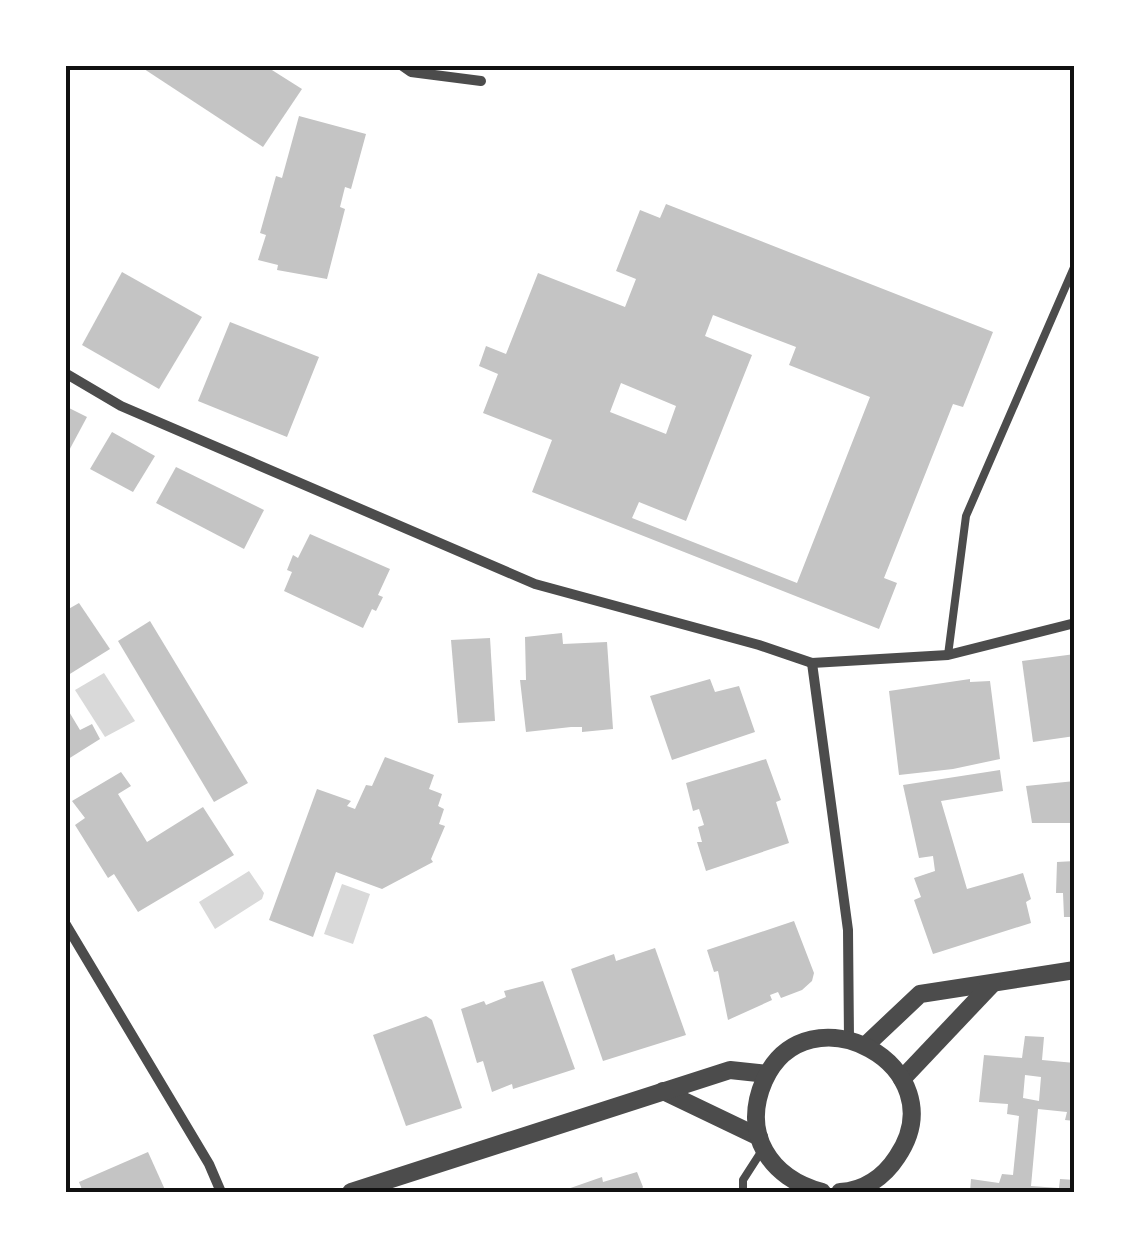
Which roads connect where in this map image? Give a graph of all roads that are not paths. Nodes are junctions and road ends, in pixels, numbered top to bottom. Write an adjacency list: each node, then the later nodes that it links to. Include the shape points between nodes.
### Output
1 (401, 65): 2 (street, via 411,72)
2 (482, 80)
3 (1075, 265): 6 (lane, via 966,516)
4 (65, 372): 7 (street, via 121,406 534,584)
5 (1075, 623): 6 (street)
6 (948, 655): 7 (street)
7 (812, 664): 11 (street)
8 (65, 923): 17 (street)
9 (1075, 970): 10 (street)
10 (992, 984): 11 (street, via 920,994); 13 (street)
11 (858, 1042): 12 (street, via 806,1042); 13 (street, via 887,1059)
12 (767, 1074): 14 (street, via 730,1070); 15 (street, via 756,1116)
13 (902, 1079): 21 (street, via 910,1102 903,1148 872,1183)
14 (662, 1091): 15 (street); 18 (street)
15 (761, 1143): 16 (street); 19 (lane)
16 (800, 1189): 20 (street)
17 (221, 1192)
18 (351, 1192)
19 (743, 1192)
20 (822, 1192)
21 (840, 1192)

